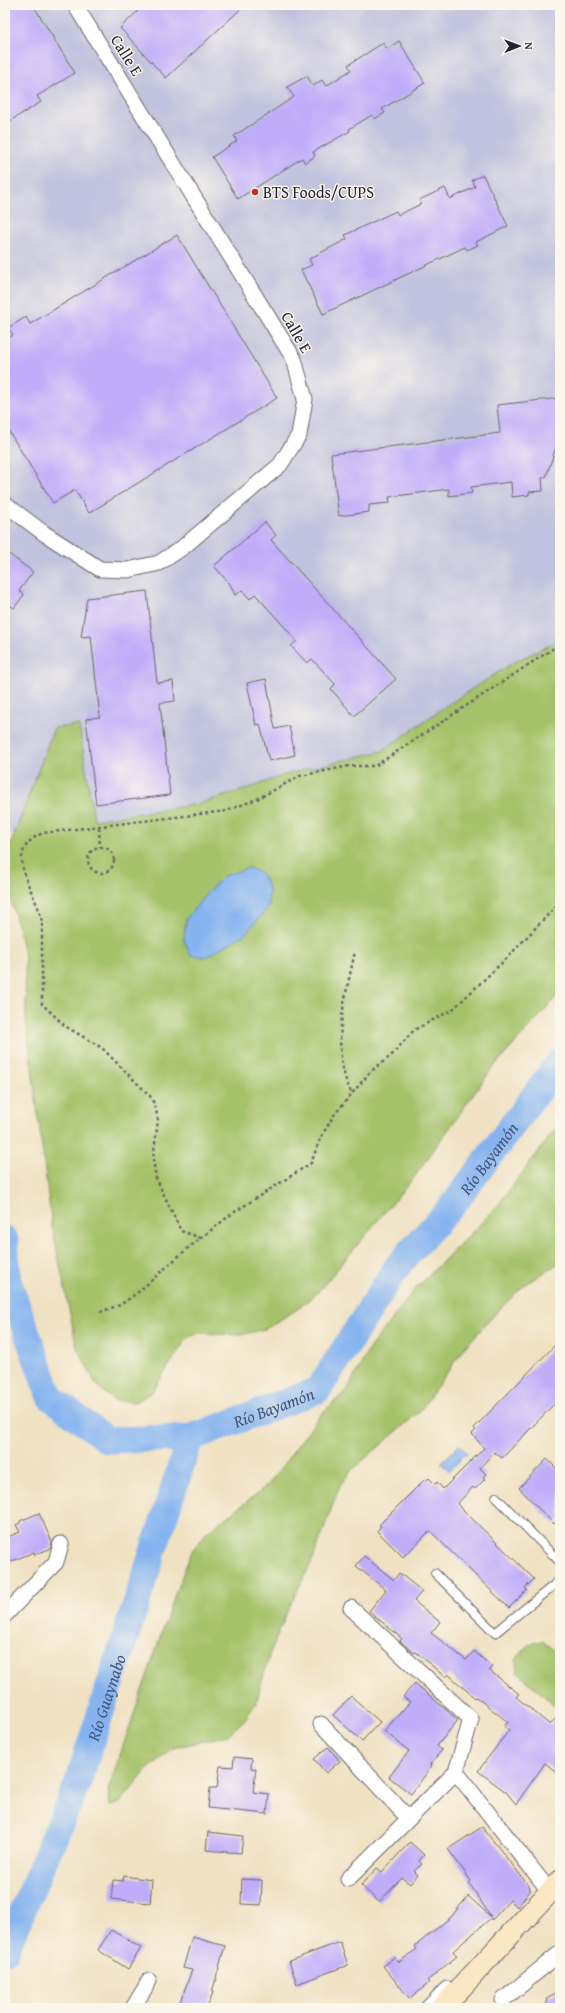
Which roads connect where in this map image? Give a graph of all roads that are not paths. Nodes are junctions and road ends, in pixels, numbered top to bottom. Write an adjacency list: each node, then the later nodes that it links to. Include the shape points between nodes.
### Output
1 (75, 5): 2 (street, Calle E, via 294,359 306,399 299,435 280,465 182,548 159,563 128,570 100,569 45,534)
2 (5, 504)
3 (496, 1497): 5 (lane)
4 (61, 1544): 9 (street, via 56,1562)
5 (560, 1562)
6 (435, 1573): 7 (lane, via 495,1633)
7 (560, 1580)
8 (351, 1608): 11 (street, via 471,1719)
9 (5, 1615)
10 (321, 1724): 12 (street)
11 (456, 1772): 12 (street); 14 (street)
12 (408, 1818): 13 (street)
13 (348, 1879)
14 (555, 1887): 16 (main road)
15 (560, 1953): 18 (street)
16 (481, 1968): 20 (street, via 464,1972); 21 (main road); 22 (main road)
17 (149, 1981): 19 (street)
18 (503, 2000)
19 (133, 2008)
20 (428, 2008)
21 (442, 2008)
22 (454, 2008)

